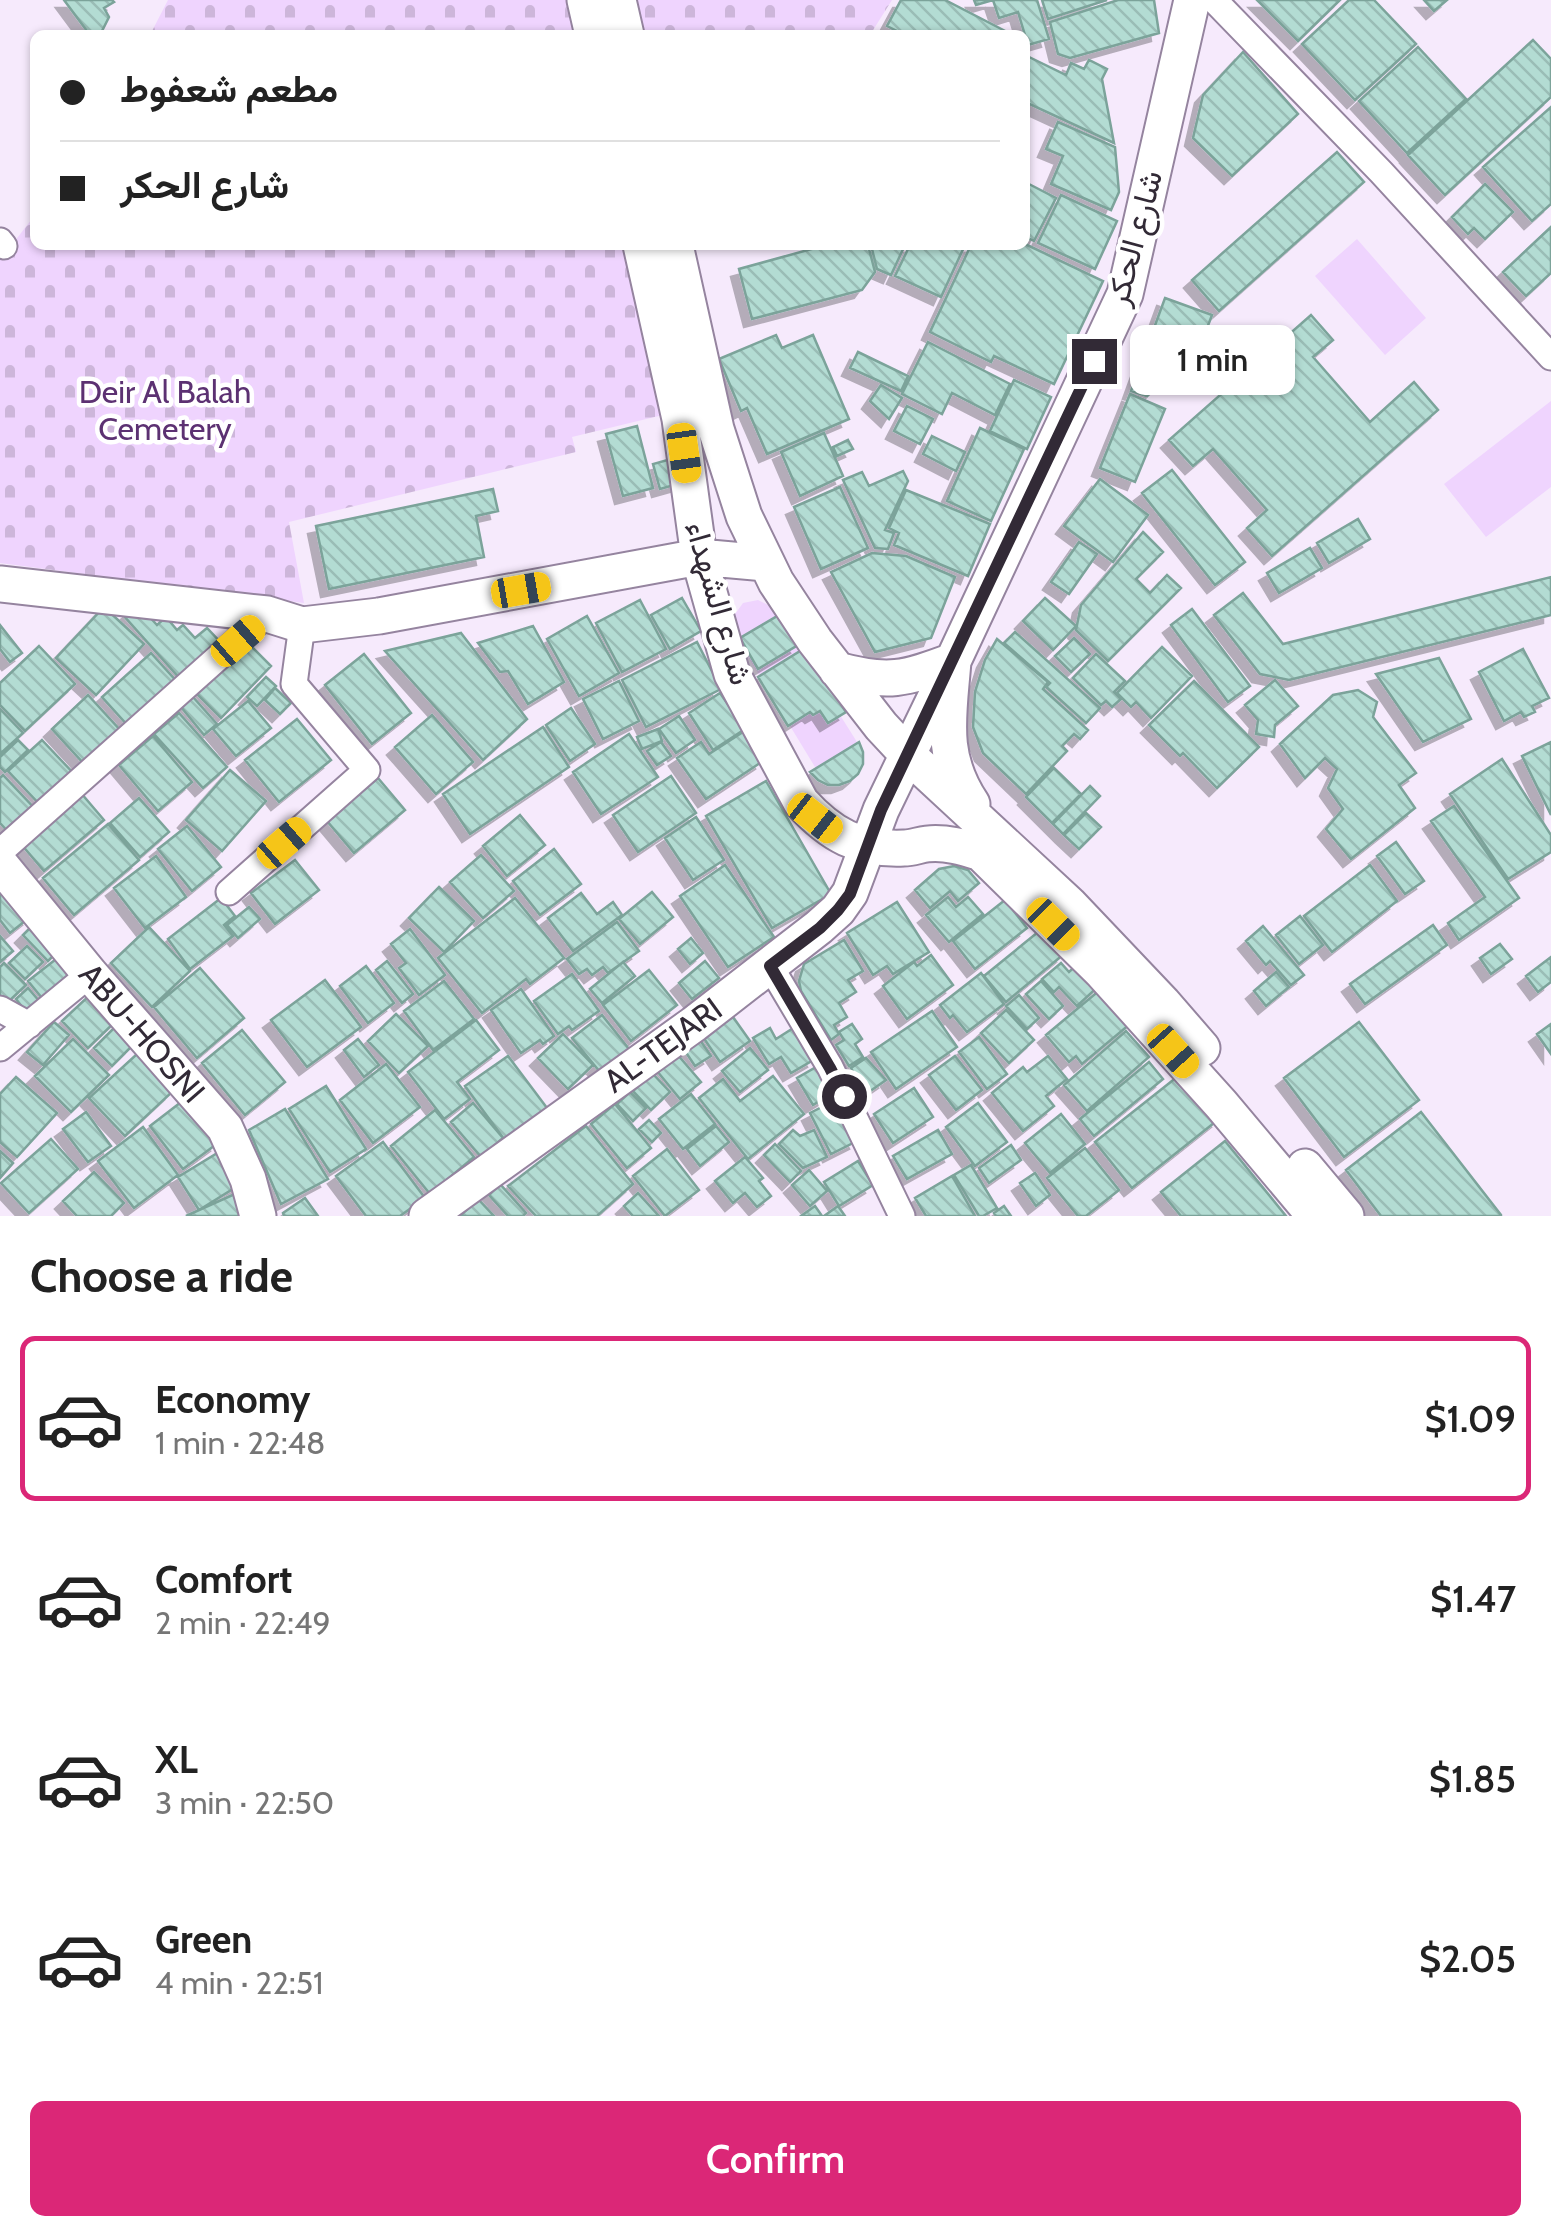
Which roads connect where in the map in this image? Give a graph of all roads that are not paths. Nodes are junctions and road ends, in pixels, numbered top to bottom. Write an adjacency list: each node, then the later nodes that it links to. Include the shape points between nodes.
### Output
1 (586, 0): 5 (street)
2 (618, 0): 6 (street)
3 (1192, 0): 15 (street, شارع الحكر, via 1124,294)
4 (1214, 0): 9 (street)
5 (593, 30)
6 (625, 30)
7 (642, 250): 10 (street, شارع الشهداء, via 680,419)
8 (676, 250): 11 (street, شارع الشهداء, via 716,429)
9 (1551, 356)
10 (699, 557): 11 (street); 14 (street); 19 (street, شارع الشهداء, via 732,674 801,802 837,835)
11 (766, 563): 16 (street, شارع الشهداء)
12 (0, 584): 13 (street)
13 (267, 614): 14 (street); 20 (street)
14 (302, 624): 22 (street, via 294,684 367,770)
15 (953, 661): 16 (street, via 887,680); 17 (street, شارع الحكر); 18 (street, via 947,736 957,775)
16 (837, 670): 17 (street, شارع الشهداء)
17 (908, 754): 18 (street, شارع الشهداء); 19 (street, شارع الحكر)
18 (985, 824): 32 (street, شارع الشهداء, via 1162,1003)
19 (867, 846): 23 (street, AL-TEJARI, via 838,910); 31 (street, شارع الشهداء, via 958,845 981,852 1101,971)
20 (0, 852)
21 (0, 864): 24 (street, ABU-HOSNI)
22 (230, 892)
23 (770, 966): 29 (street, AL-TEJARI); 30 (street, via 830,1068)
24 (90, 974): 26 (street); 28 (street, ABU-HOSNI, via 226,1128)
25 (0, 1009): 26 (street)
26 (29, 1025): 27 (street)
27 (0, 1048)
28 (258, 1216)
29 (427, 1216)
30 (902, 1216)
31 (1314, 1216)
32 (1346, 1216)

